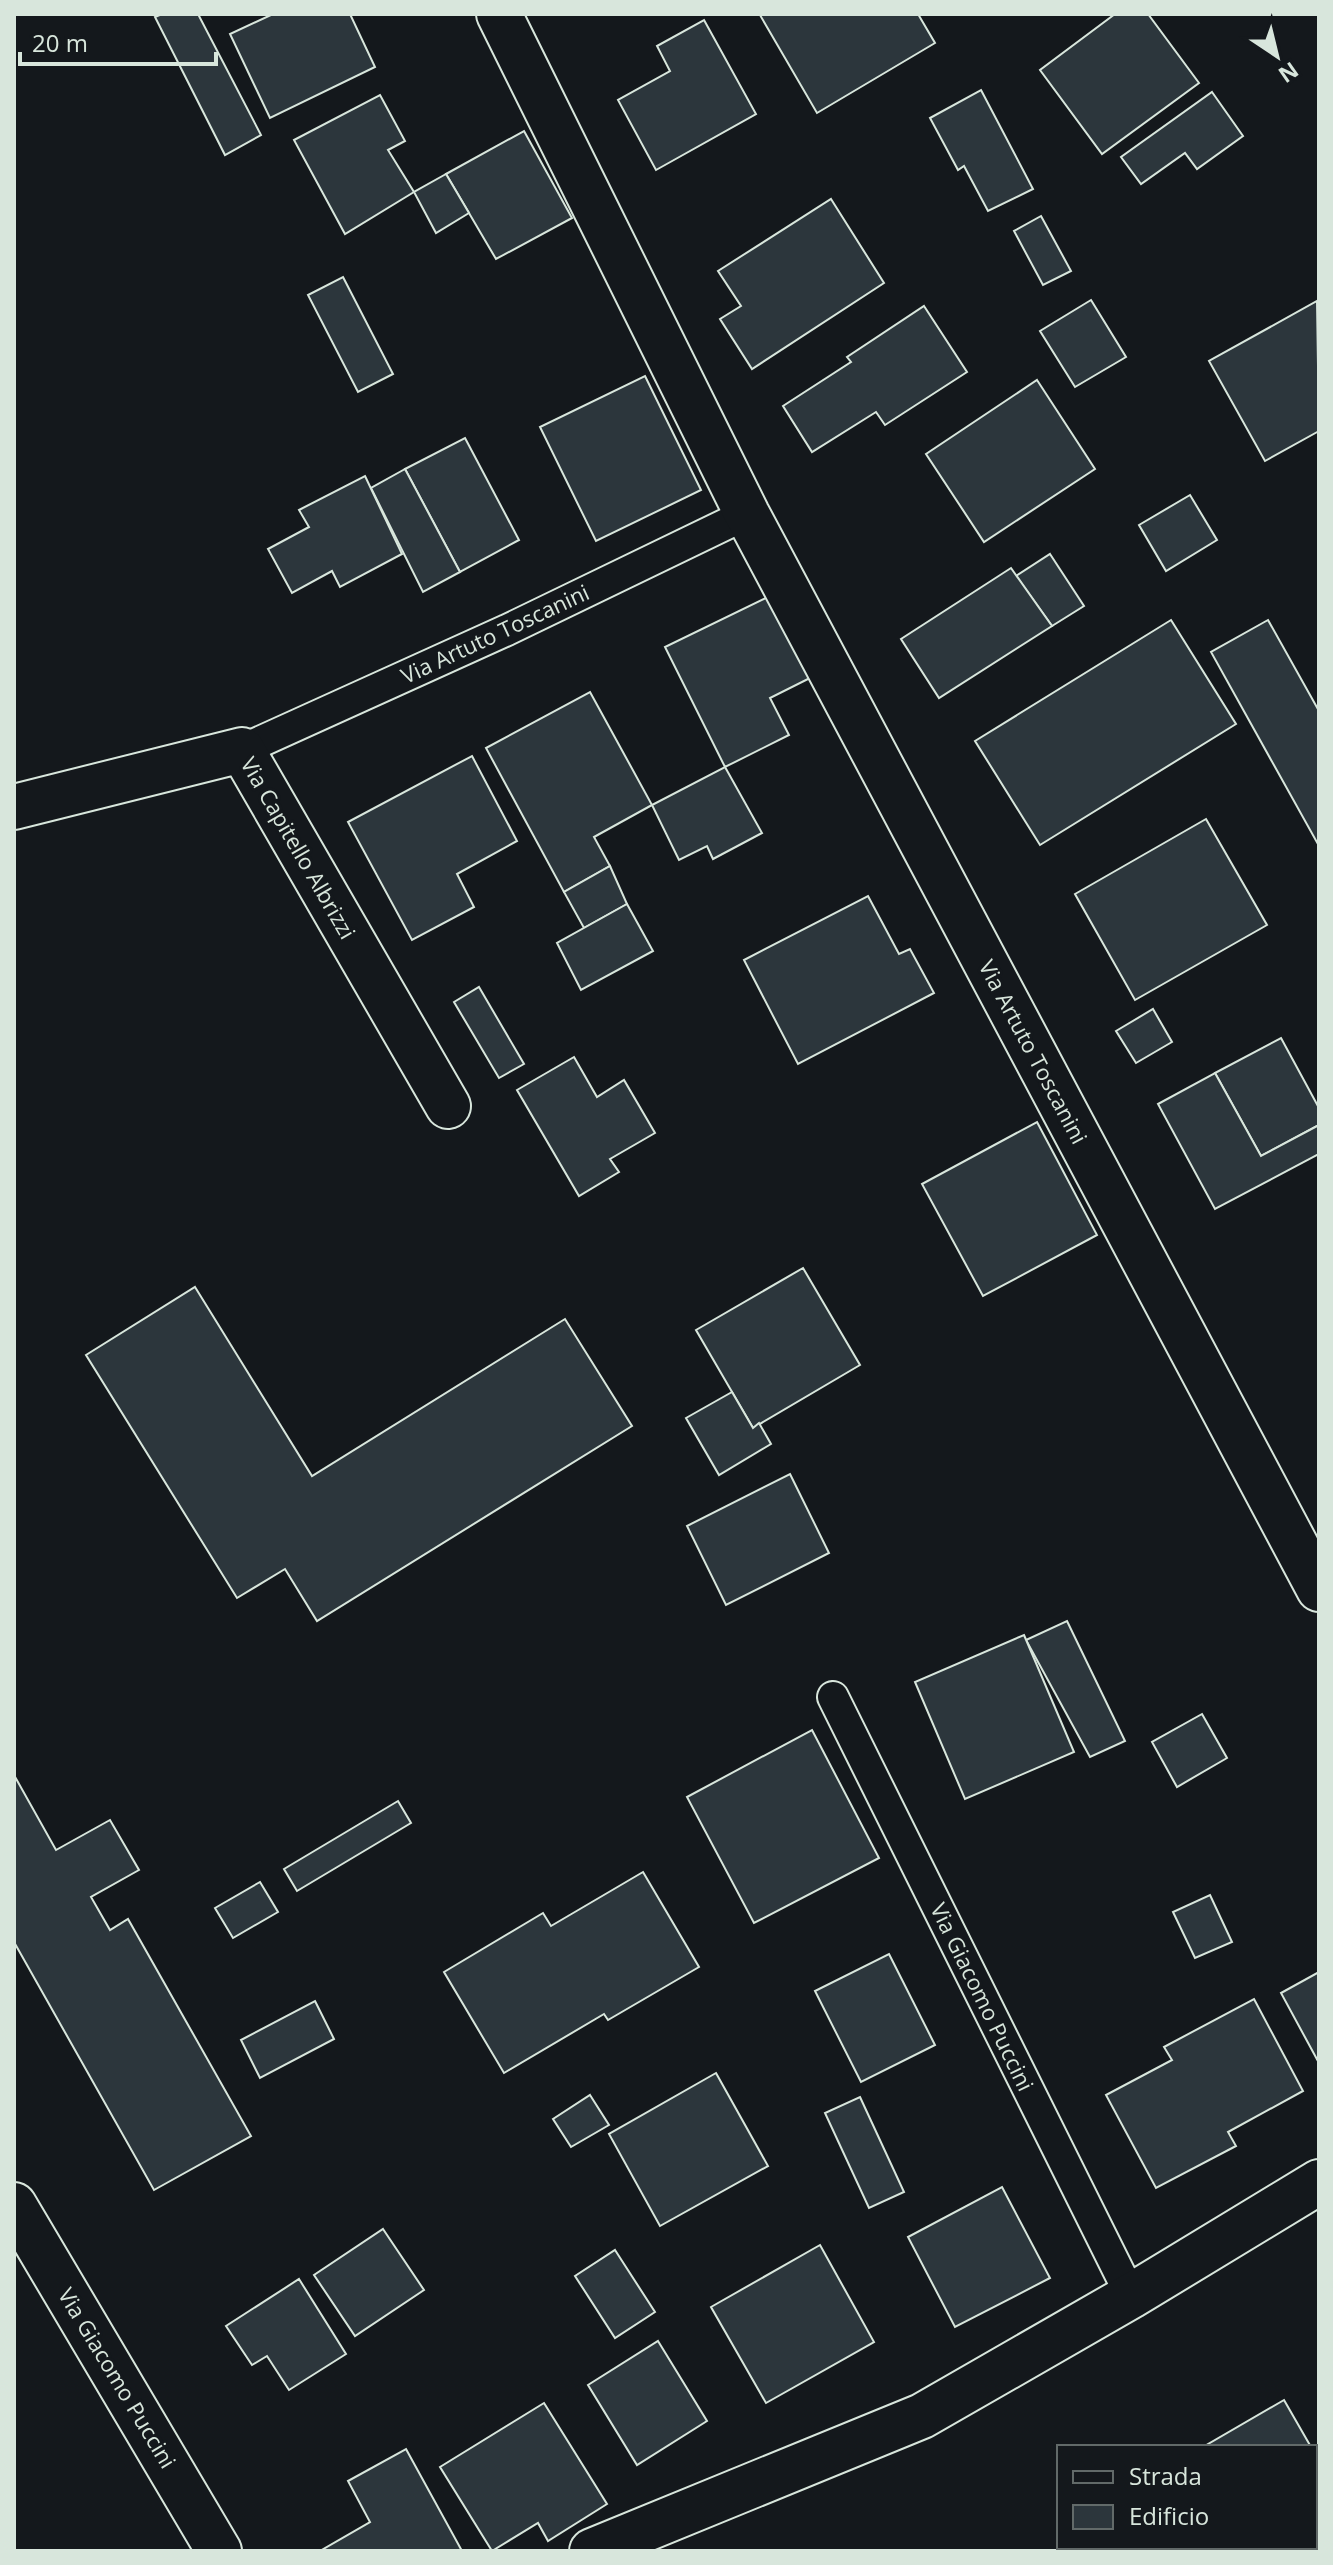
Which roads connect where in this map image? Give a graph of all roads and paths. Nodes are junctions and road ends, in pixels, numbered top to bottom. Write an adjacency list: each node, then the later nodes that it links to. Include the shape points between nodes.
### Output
1 (499, 14): 2 (street, Via Artuto Toscanini)
2 (747, 514): 3 (lane, Via Artuto Toscanini); 6 (street, Via Artuto Toscanini)
3 (242, 750): 4 (street, Via Capitello Albrizzi); 5 (street, Via Capitello Albrizzi)
4 (14, 807)
5 (448, 1106)
6 (1319, 1589)
7 (833, 1697): 10 (lane, Via Giacomo Puccini)
8 (1319, 2182): 10 (street)
9 (14, 2205): 11 (street, Via Giacomo Puccini)
10 (1131, 2296): 12 (street, via 922,2416)
11 (219, 2551)
12 (592, 2551)

